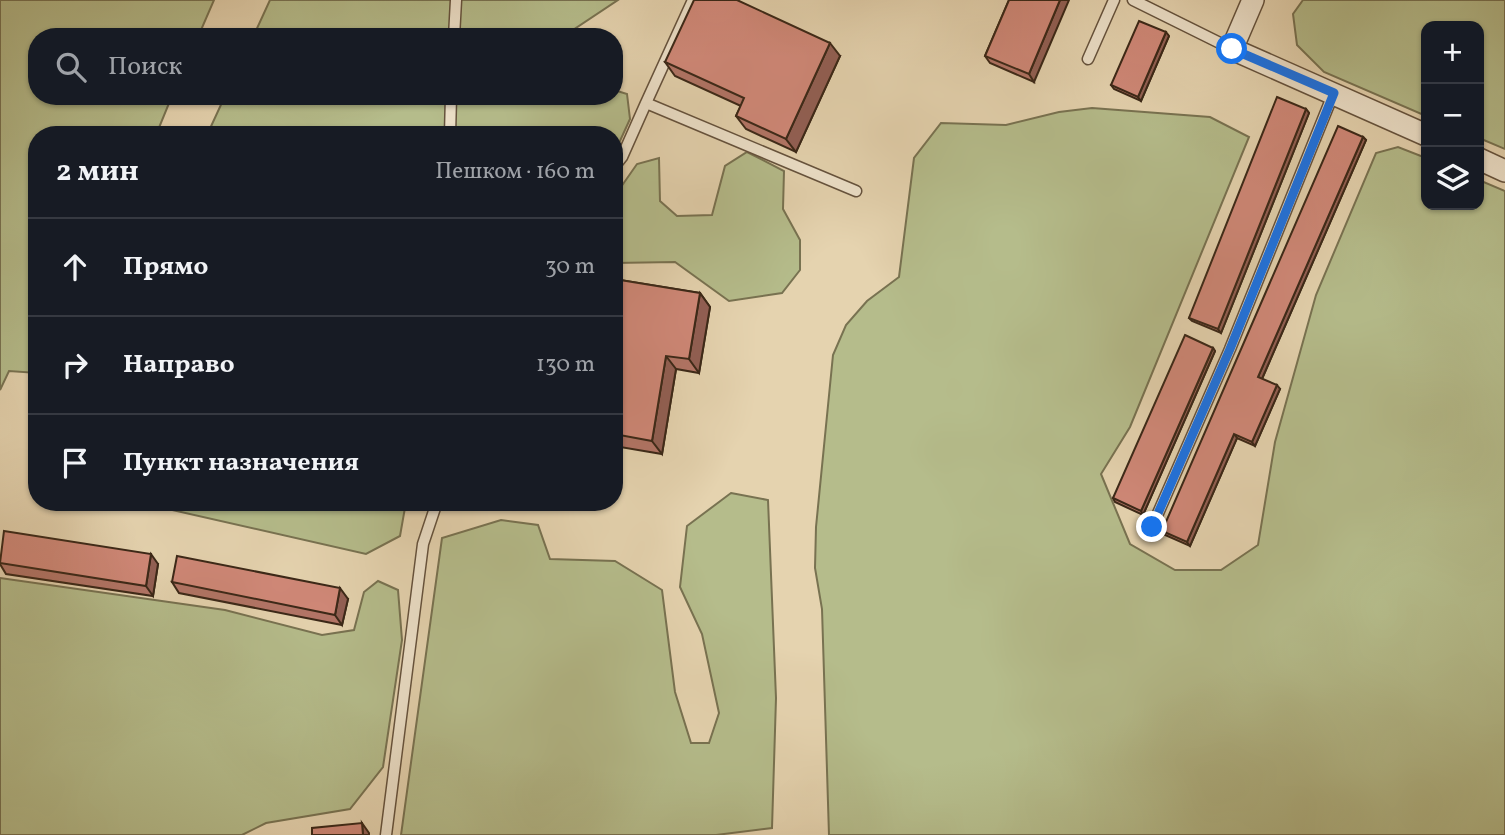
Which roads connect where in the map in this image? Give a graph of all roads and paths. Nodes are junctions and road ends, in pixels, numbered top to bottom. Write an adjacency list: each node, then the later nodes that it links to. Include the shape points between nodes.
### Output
1 (456, 0): 6 (lane)
2 (693, 0): 10 (lane)
3 (1114, 0): 8 (lane)
4 (1133, 0): 7 (lane)
5 (1252, 0): 7 (street)
6 (454, 28)
7 (1232, 49): 9 (street)
8 (1088, 59)
9 (1334, 93): 13 (street); 19 (lane)
10 (646, 103): 14 (lane); 17 (lane)
11 (452, 105): 12 (lane)
12 (450, 126)
13 (1421, 133)
14 (623, 154)
15 (1484, 161): 16 (street)
16 (1505, 171)
17 (856, 191)
18 (434, 511): 20 (lane, via 423,544)
19 (1152, 527)
20 (386, 835)

